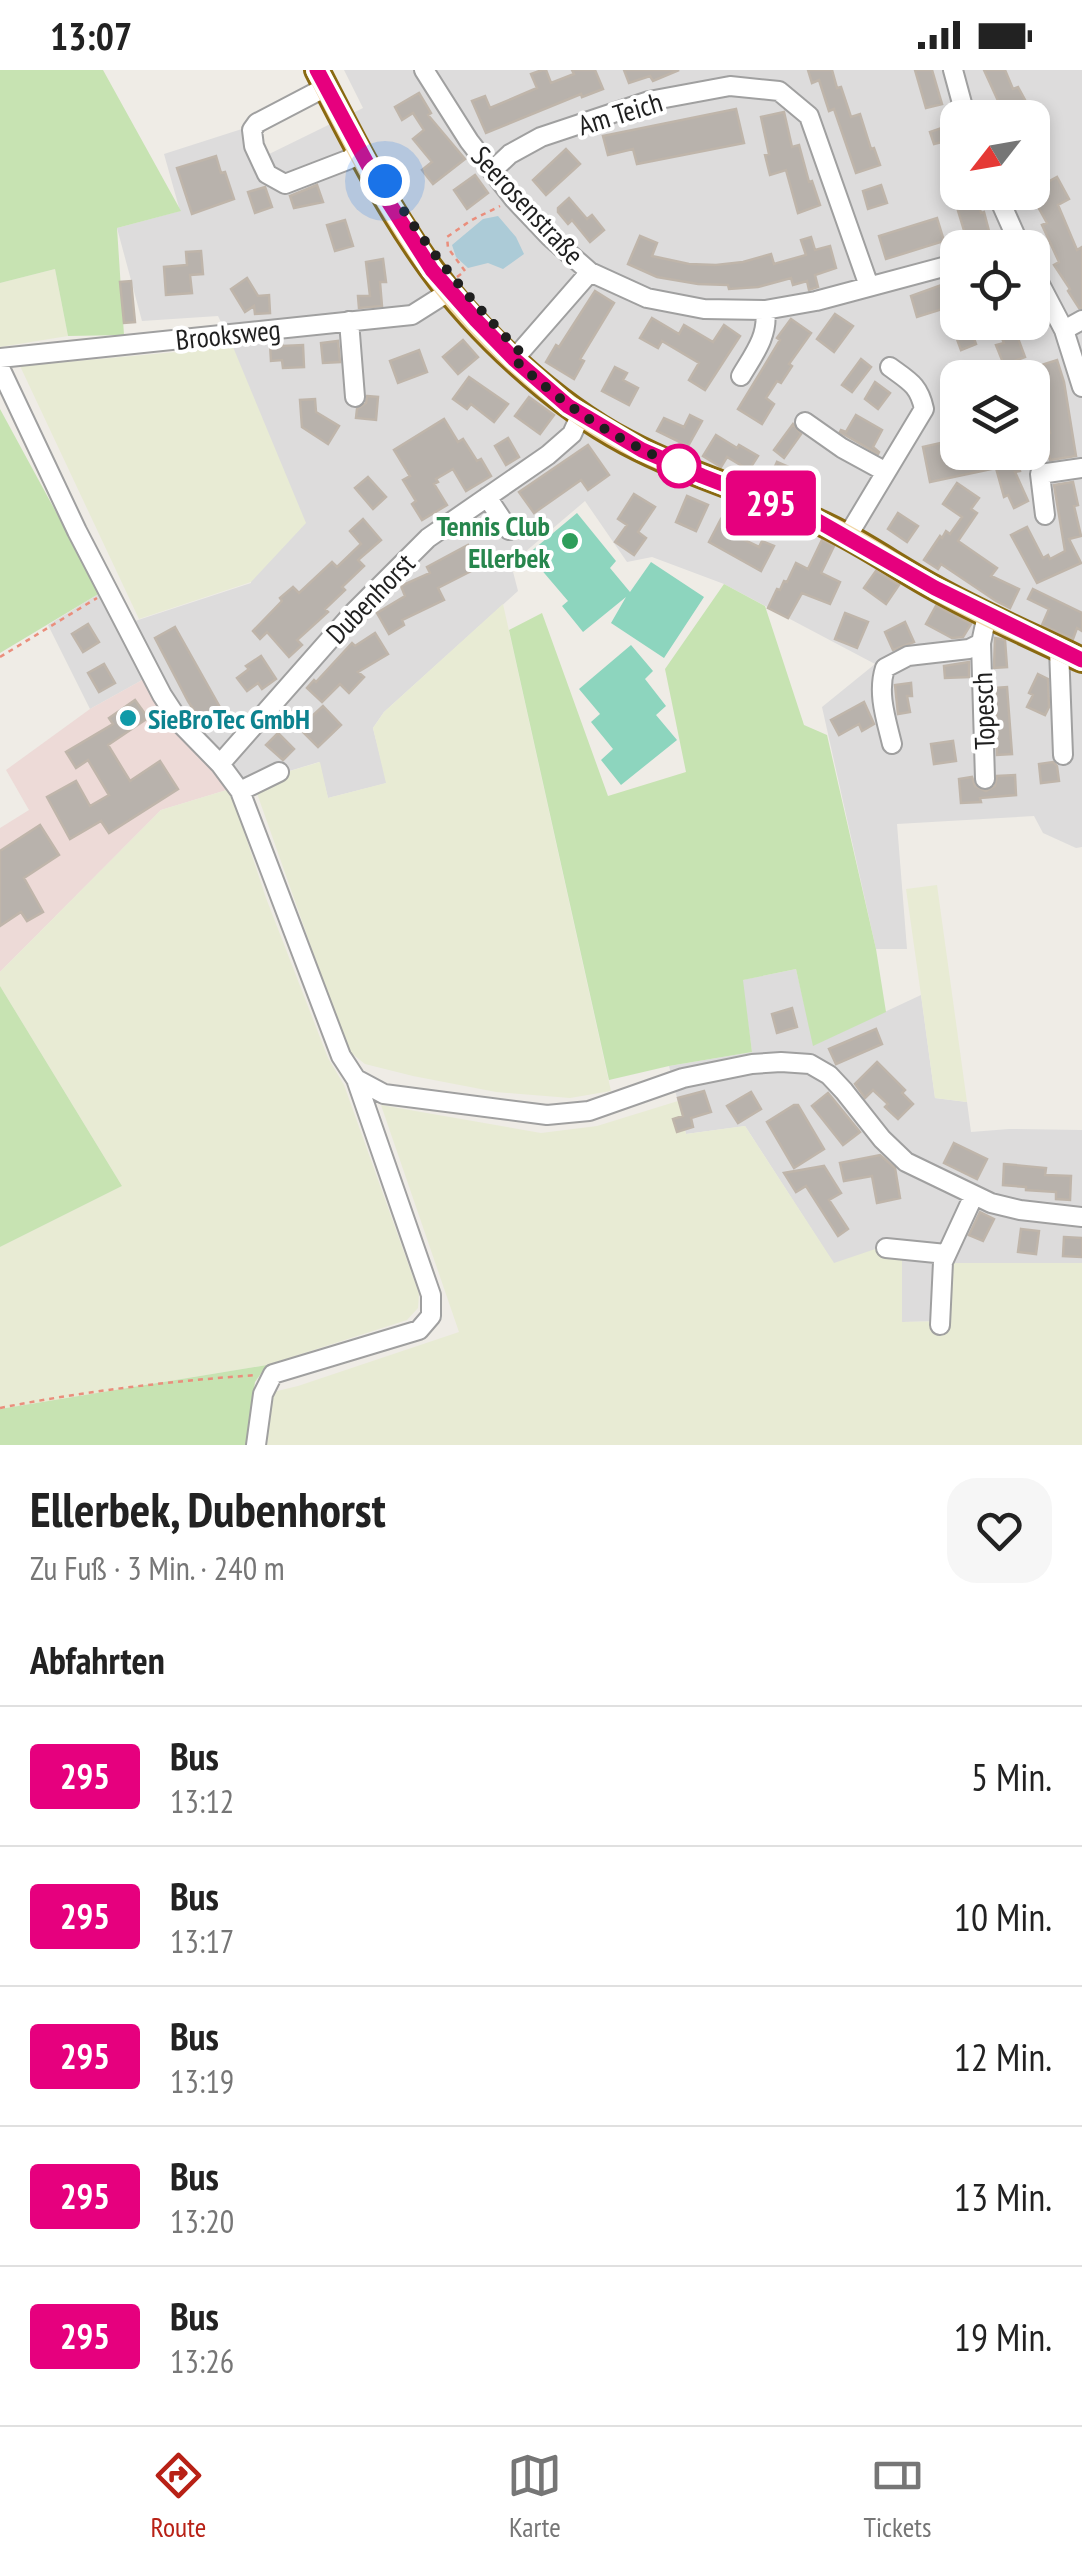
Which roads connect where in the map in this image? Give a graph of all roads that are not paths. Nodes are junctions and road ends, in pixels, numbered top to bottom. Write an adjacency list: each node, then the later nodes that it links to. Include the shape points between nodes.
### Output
1 (424, 70): 6 (street, Seerosenstraße)
2 (953, 70): 4 (street)
3 (322, 78): 5 (main road); 5 (street, via 252,130 267,174 285,184 350,159)
4 (961, 100)
5 (359, 149): 9 (main road, via 432,270)
6 (493, 170): 8 (street, Seerosenstraße); 10 (street, Am Teich, via 541,138 648,101 730,86 780,91 808,116)
7 (940, 268): 10 (street, Seerosenstraße)
8 (590, 272): 12 (street, Seerosenstraße, via 647,298 704,310); 17 (street)
9 (452, 286): 14 (street, Brooksweg, via 412,315); 17 (main road)
10 (869, 286): 12 (street, Seerosenstraße)
11 (1050, 303): 15 (street)
12 (765, 310): 20 (street, via 762,341)
13 (1082, 320): 15 (street)
14 (349, 322): 16 (street, Brooksweg); 22 (street)
15 (1064, 330): 21 (street)
16 (0, 358)
17 (514, 359): 23 (main road)
18 (890, 367): 26 (street, via 916,387 924,410)
19 (0, 368): 37 (street, via 162,695)
20 (741, 376)
21 (1082, 387)
22 (355, 397)
23 (580, 414): 27 (street, Dubenhorst, via 572,434); 30 (main road, via 642,450)
24 (805, 422): 26 (street)
25 (1082, 468): 28 (street, via 1039,466)
26 (886, 472): 30 (street)
27 (487, 497): 29 (street); 37 (street, Dubenhorst, via 428,538)
28 (1045, 515)
29 (509, 530)
30 (847, 537): 31 (main road)
31 (987, 614): 32 (street, Topesch); 33 (main road)
32 (981, 644): 35 (street, Topesch, via 908,656 885,668 882,702); 39 (street, Topesch)
33 (1059, 649): 34 (main road); 36 (street)
34 (1082, 660)
35 (892, 744)
36 (1063, 754)
37 (220, 764): 40 (street)
38 (279, 772): 40 (street)
39 (985, 779)
40 (240, 791): 41 (street, via 341,1056)
41 (356, 1079): 42 (street, via 384,1094 547,1115 589,1111 683,1078 752,1064 810,1064 844,1090 906,1162); 47 (street, via 431,1295 431,1316 419,1330 274,1374 262,1394)
42 (974, 1195): 43 (street, via 1020,1210); 45 (street)
43 (1082, 1218)
44 (886, 1248): 45 (street)
45 (946, 1254): 46 (street)
46 (940, 1325)
47 (256, 1445)

